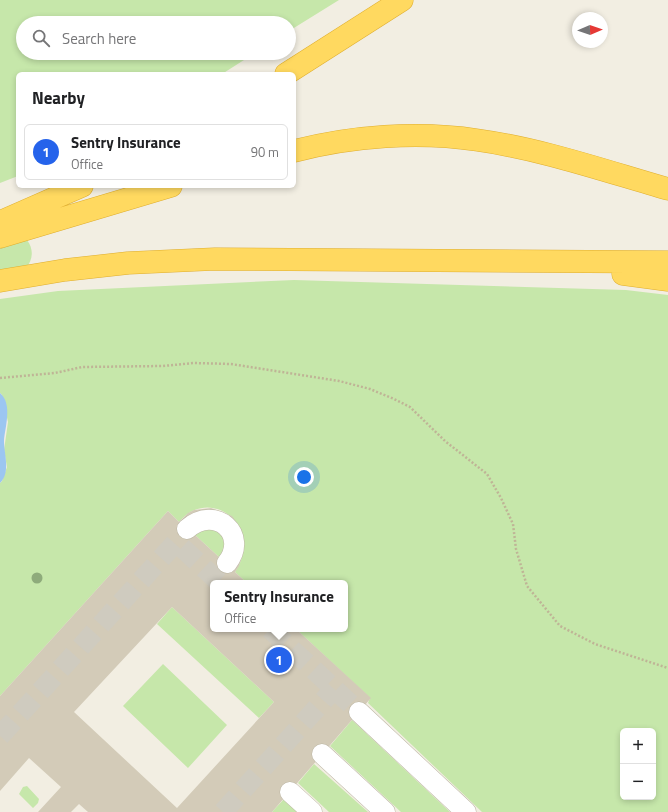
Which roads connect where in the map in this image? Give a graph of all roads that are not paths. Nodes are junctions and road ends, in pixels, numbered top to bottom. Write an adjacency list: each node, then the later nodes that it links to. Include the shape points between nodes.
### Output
1 (402, 0): 2 (highway)
2 (289, 72)
3 (296, 150): 6 (highway, via 375,137 470,139 510,146)
4 (77, 188): 7 (highway)
5 (164, 188): 8 (highway)
6 (668, 189)
7 (0, 222)
8 (0, 237)
9 (543, 262): 10 (highway); 11 (highway, via 208,259 128,263); 12 (highway, via 576,272)
10 (668, 262)
11 (0, 280)
12 (668, 280)
13 (187, 529): 14 (lane, via 205,519 221,521 232,534 234,543)
14 (227, 563)
15 (359, 712): 20 (lane)
16 (322, 754): 19 (lane)
17 (290, 792): 18 (lane)
18 (312, 812)
19 (385, 812)
20 (466, 812)

